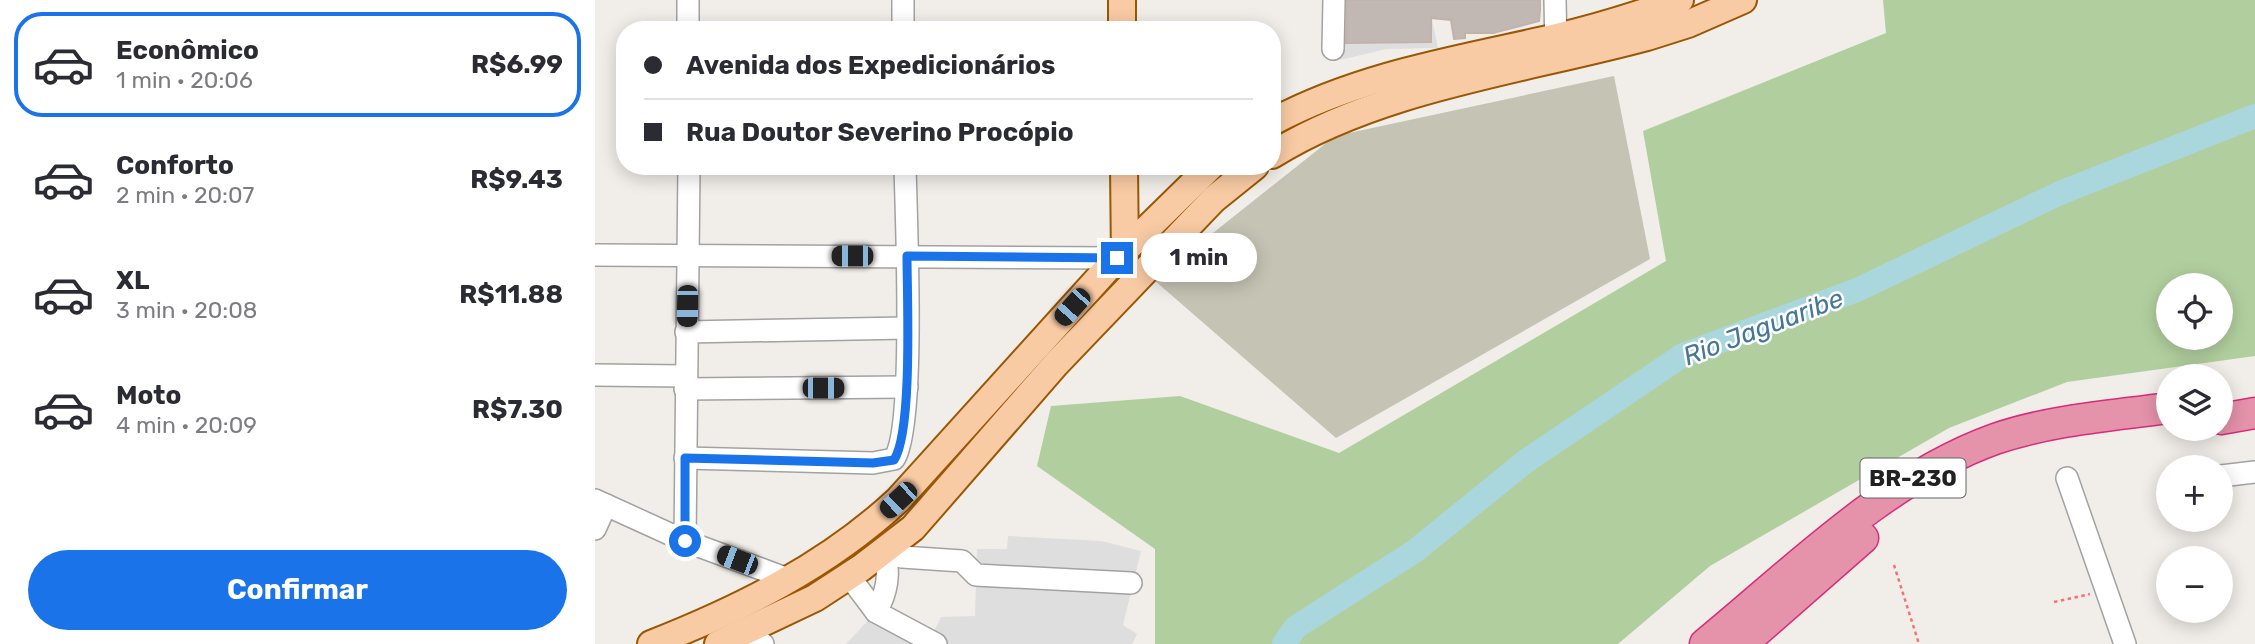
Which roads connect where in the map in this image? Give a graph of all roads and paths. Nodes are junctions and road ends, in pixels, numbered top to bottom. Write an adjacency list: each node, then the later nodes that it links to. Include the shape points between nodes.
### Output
1 (688, 0): 8 (street)
2 (903, 0): 9 (street)
3 (1122, 0): 10 (main road)
4 (1333, 0): 11 (street)
5 (1555, 0): 12 (street)
6 (1680, 0): 12 (main road)
7 (1743, 0): 12 (main road, via 1688,24)
8 (688, 21)
9 (903, 21)
10 (1122, 21)
11 (1333, 49)
12 (1556, 50): 13 (main road, via 1357,84); 14 (main road, via 1372,106)
13 (1281, 117)
14 (1281, 150)
15 (689, 175): 24 (street)
16 (905, 175): 25 (street)
17 (1124, 175): 22 (main road)
18 (1201, 175): 20 (main road)
19 (1244, 175): 21 (main road)
20 (1191, 184): 21 (main road, via 1197,198); 22 (main road)
21 (1214, 199): 26 (main road)
22 (1121, 254): 25 (street); 26 (main road); 48 (main road, via 898,500 840,549)
23 (595, 256): 24 (street)
24 (688, 256): 25 (street); 28 (street)
25 (907, 256): 27 (street)
26 (1127, 291): 45 (main road, via 1056,364 913,528)
27 (907, 328): 28 (street); 31 (street)
28 (686, 331): 30 (street)
29 (595, 375): 30 (street)
30 (685, 382): 31 (street); 38 (street)
31 (907, 387): 38 (street, via 894,460)
32 (2255, 395): 33 (highway)
33 (2233, 398)
34 (2156, 410): 57 (highway, BR-230, via 2030,429 1925,471 1865,512)
35 (2255, 414): 36 (highway)
36 (2233, 417)
37 (2156, 426): 58 (highway, BR-230, via 2076,436 1993,457 1961,472 1880,523)
38 (685, 458): 44 (street)
39 (2255, 472): 40 (street)
40 (2233, 475)
41 (2067, 478): 50 (street)
42 (600, 503): 43 (street); 44 (street)
43 (595, 529)
44 (685, 541): 48 (street)
45 (883, 552): 47 (main road); 49 (street, via 962,561 975,575); 52 (street, via 887,577 884,599)
46 (1894, 565): 59 (path)
47 (849, 576): 52 (street); 53 (main road)
48 (788, 579): 54 (main road, via 715,619)
49 (1131, 583)
50 (2107, 590): 51 (path); 60 (street)
51 (2054, 602)
52 (876, 612): 56 (street)
53 (755, 637): 55 (main road)
54 (651, 644)
55 (718, 644)
56 (936, 644)
57 (1705, 644)
58 (1742, 644)
59 (1919, 644)
60 (2125, 644)

